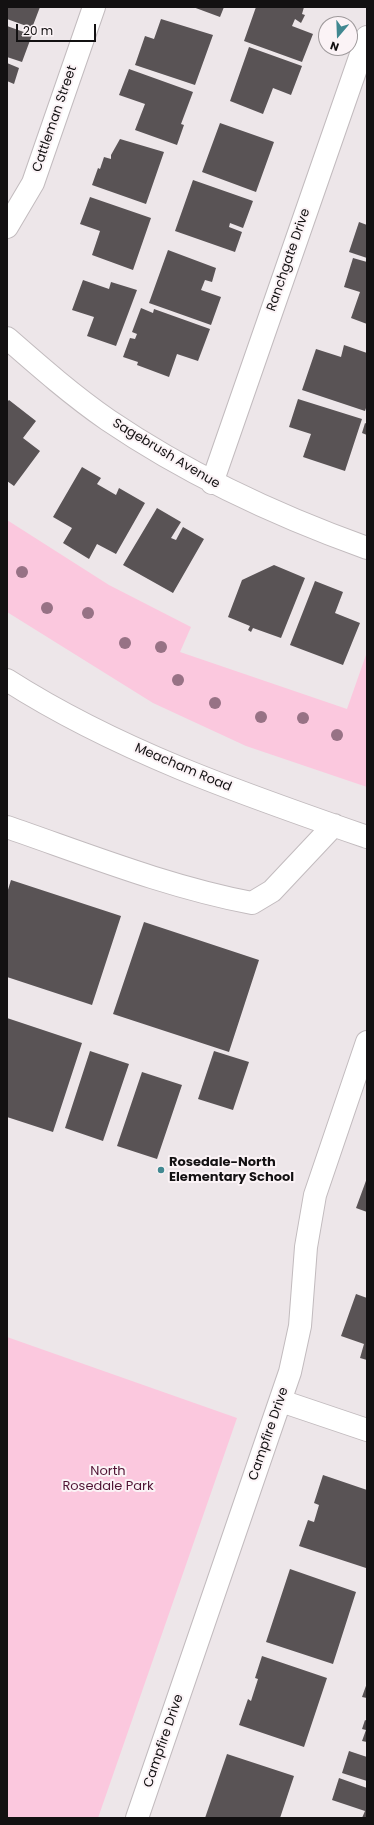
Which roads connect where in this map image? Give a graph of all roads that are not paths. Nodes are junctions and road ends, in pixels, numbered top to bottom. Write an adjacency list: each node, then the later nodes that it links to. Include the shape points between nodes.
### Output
1 (94, 7): 3 (street, Cattleman Street, via 33,183)
2 (367, 37): 5 (street, Ranchgate Drive)
3 (7, 227)
4 (7, 338): 5 (street, Sagebrush Avenue, via 107,419)
5 (212, 483): 6 (street, Sagebrush Avenue, via 275,513)
6 (367, 548)
7 (7, 680): 8 (street, Meacham Road, via 92,728 168,764)
8 (334, 826): 9 (street, via 272,891 252,904 167,882); 10 (street, Meacham Road)
9 (7, 827)
10 (367, 837)
11 (367, 1042): 12 (street, Campfire Drive)
12 (362, 1074): 13 (street, Campfire Drive, via 316,1195 306,1247 300,1326)
13 (282, 1401): 14 (street); 15 (street, Campfire Drive)
14 (367, 1430)
15 (137, 1818)

